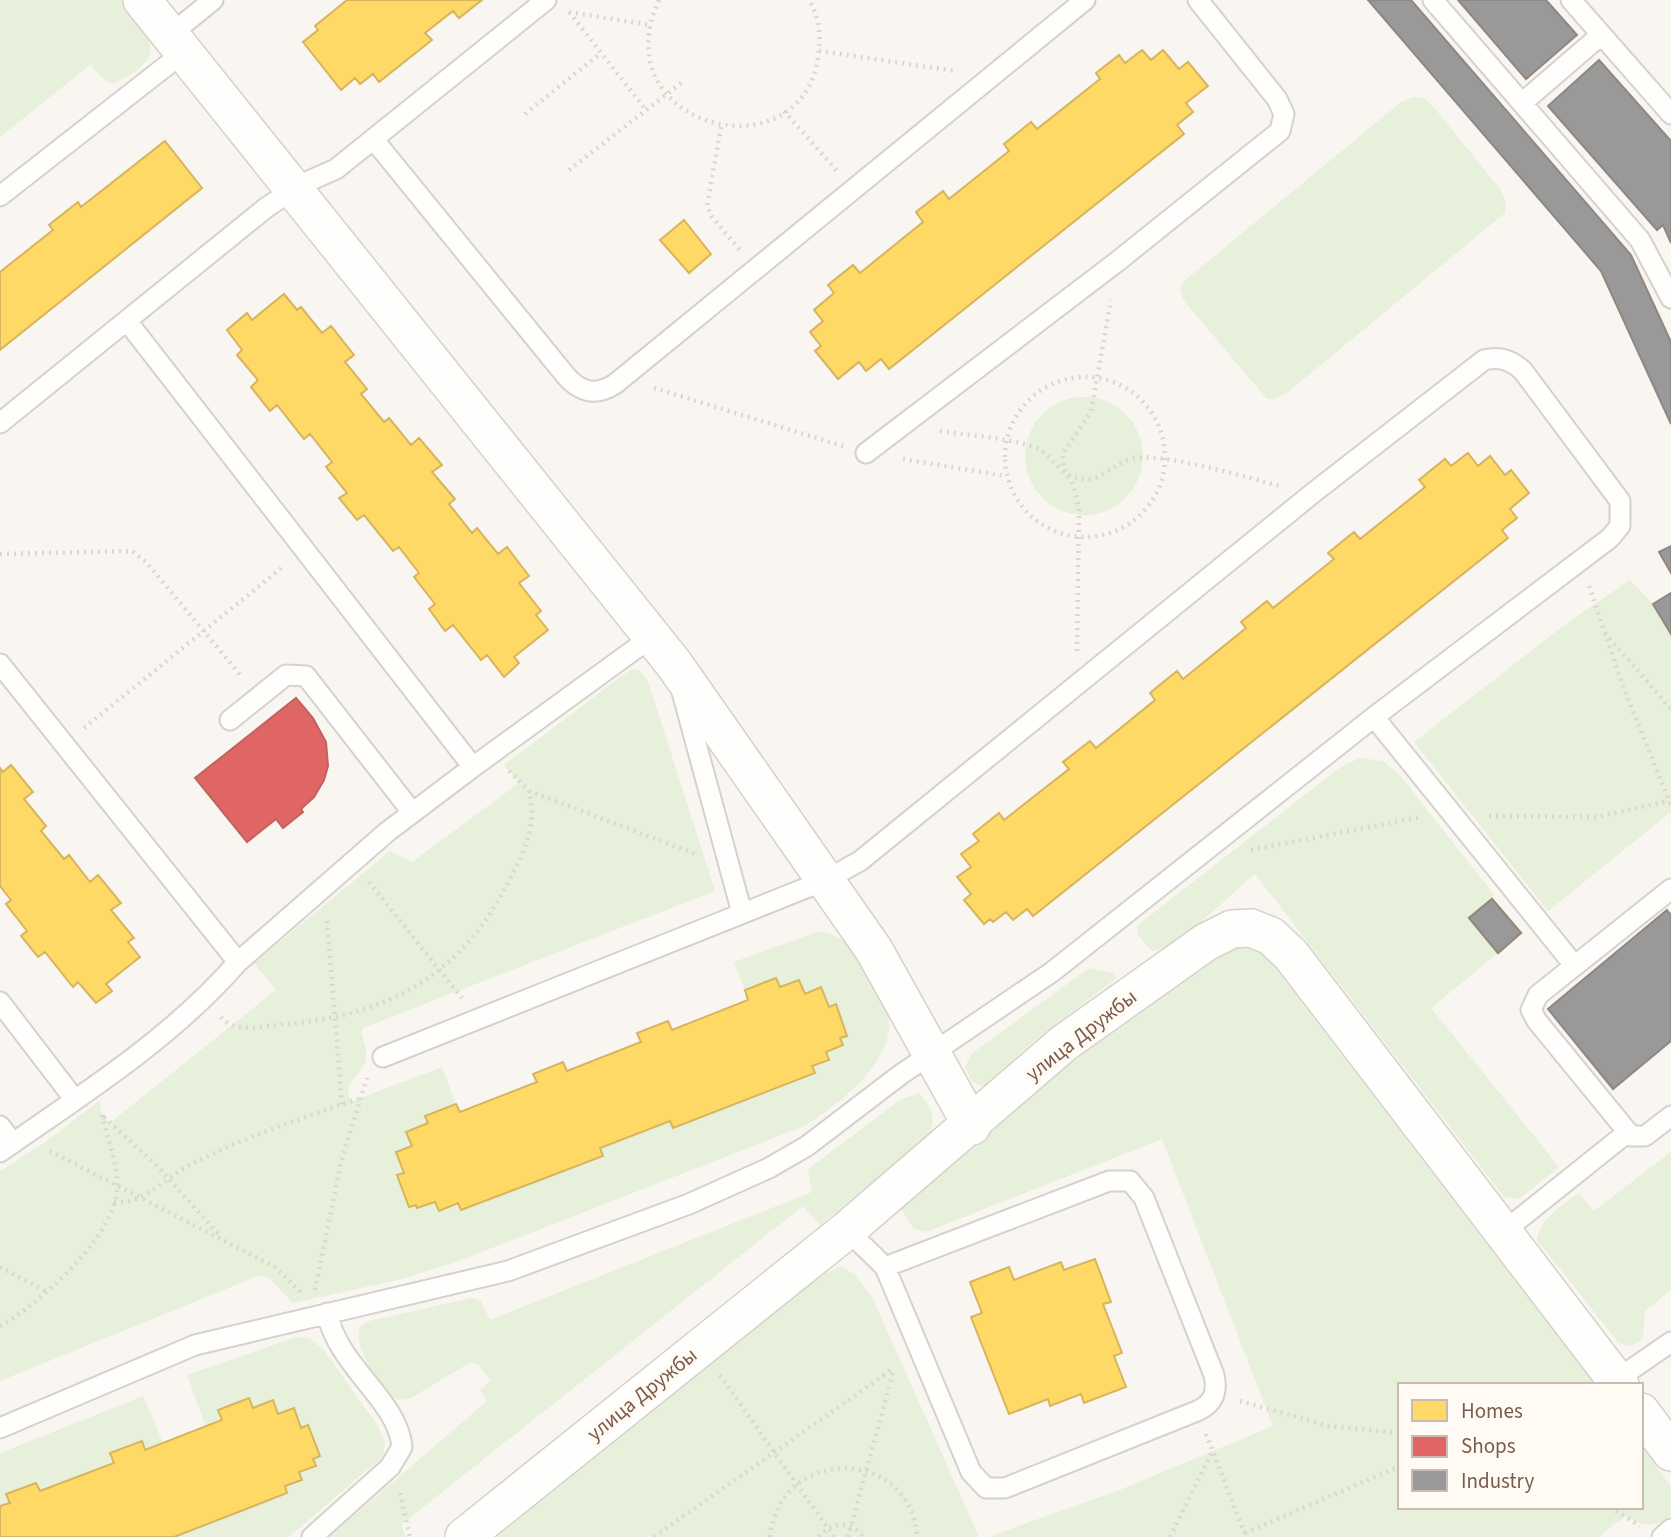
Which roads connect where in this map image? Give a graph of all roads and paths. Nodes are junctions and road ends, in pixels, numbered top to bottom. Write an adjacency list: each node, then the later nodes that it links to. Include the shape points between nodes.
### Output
1 (142, 0): 13 (street)
2 (213, 0): 13 (lane)
3 (659, 0): 11 (path)
4 (809, 0): 14 (path, via 816,11)
5 (1085, 0): 16 (lane)
6 (1198, 0): 30 (lane, via 1277,99 1284,114 1283,126)
7 (1433, 0): 19 (lane)
8 (1571, 0): 12 (lane)
9 (555, 3): 10 (path); 25 (lane)
10 (569, 12): 11 (path); 15 (path)
11 (650, 25): 18 (path, via 649,55)
12 (1601, 35): 19 (lane); 23 (lane)
13 (177, 44): 27 (street); 29 (lane)
14 (819, 51): 16 (path); 21 (path, via 816,70 802,96)
15 (601, 53): 20 (path); 22 (path)
16 (992, 76): 28 (lane)
17 (685, 80): 18 (path)
18 (667, 94): 20 (path); 24 (path, via 696,118)
19 (1522, 103): 32 (lane, via 1640,240)
20 (646, 110): 26 (path)
21 (784, 111): 24 (path, via 751,126); 28 (path)
22 (524, 114)
23 (1671, 114)
24 (721, 127): 31 (path, via 707,206)
25 (374, 140): 27 (lane, via 330,173); 34 (lane, via 573,384 599,392)
26 (569, 170)
27 (295, 188): 33 (lane); 50 (street)
28 (854, 190): 31 (lane)
29 (0, 196)
30 (1118, 261): 35 (path); 37 (lane)
31 (756, 269): 34 (lane)
32 (1671, 298)
33 (127, 321): 36 (lane); 45 (lane)
34 (623, 378): 39 (path)
35 (1098, 378): 38 (path, via 1063,379 1040,390 1022,406); 40 (path, via 1133,392 1151,411 1163,434); 41 (path, via 1088,420 1063,453)
36 (0, 423)
37 (901, 426): 38 (path); 39 (lane)
38 (1007, 441): 41 (path, via 1042,451); 42 (path)
39 (866, 453): 42 (path)
40 (1166, 460): 41 (path, via 1128,459 1090,479); 43 (path); 44 (path, via 1155,497 1129,526 1105,536)
41 (1065, 474): 44 (path, via 1078,502)
42 (1006, 476): 44 (path, via 1031,518 1054,532)
43 (1312, 493): 47 (lane, via 1475,366 1500,358 1523,371 1620,501 1620,526); 52 (lane)
44 (1079, 538): 52 (path)
45 (304, 550): 48 (path); 58 (lane)
46 (0, 554): 48 (path, via 132,551)
47 (1581, 561): 49 (path); 55 (lane)
48 (204, 631): 53 (path); 57 (path)
49 (1604, 632): 54 (path); 59 (path)
50 (663, 650): 58 (lane); 64 (lane); 65 (street)
51 (0, 664): 57 (lane)
52 (1076, 683): 65 (lane, via 875,850)
53 (259, 696): 56 (lane); 60 (lane, via 286,675 306,677)
54 (1671, 709)
55 (1374, 717): 61 (lane); 76 (lane, via 1052,972)
56 (230, 720)
57 (64, 744): 69 (lane)
58 (472, 767): 60 (lane)
59 (1670, 803): 61 (path, via 1581,818)
60 (412, 812): 63 (lane)
61 (1453, 815): 62 (path, via 1376,824); 70 (lane)
62 (1239, 853)
63 (354, 863): 67 (lane); 71 (path)
64 (729, 866): 68 (lane); 71 (path, via 529,791 533,821 517,864 470,943)
65 (826, 880): 68 (lane); 76 (street, via 881,962)
66 (1671, 889): 70 (lane)
67 (324, 890): 69 (lane); 74 (path)
68 (742, 913): 75 (lane)
69 (238, 962): 72 (lane)
70 (1574, 965): 85 (lane, via 1534,1000 1531,1010)
71 (441, 970): 74 (path, via 394,999); 75 (path)
72 (205, 998): 74 (path, via 224,1022 236,1027); 78 (lane)
73 (0, 1002): 79 (lane)
74 (336, 1018): 80 (path)
75 (474, 1020): 77 (lane)
76 (932, 1054): 84 (street); 97 (lane, via 807,1146 728,1188 508,1271)
77 (383, 1057)
78 (95, 1085): 79 (lane); 81 (path)
79 (75, 1100): 86 (lane)
80 (342, 1105): 87 (path, via 245,1138); 97 (path, via 358,1100 315,1281)
81 (102, 1115): 87 (path); 88 (path)
82 (1671, 1116): 85 (lane, via 1645,1136)
83 (0, 1126): 86 (lane)
84 (972, 1126): 91 (street, улица Дружбы); 92 (street, улица Дружбы, via 1057,1049 1123,1001 1214,937 1232,929 1251,928 1271,936 1291,955)
85 (1628, 1132): 92 (lane)
86 (11, 1144): 88 (path)
87 (168, 1178): 89 (path); 93 (path)
88 (117, 1184): 89 (path); 90 (path)
89 (142, 1197): 90 (path, via 134,1202); 93 (path)
90 (114, 1202): 96 (path, via 85,1250)
91 (846, 1230): 95 (lane); 122 (street, улица Дружбы)
92 (1503, 1232): 103 (street, улица Дружбы)
93 (222, 1239): 97 (path, via 287,1276)
94 (0, 1267): 96 (path)
95 (885, 1267): 98 (lane); 104 (lane, via 1109,1181 1130,1181 1144,1198 1214,1375)
96 (49, 1293): 99 (path)
97 (322, 1314): 106 (lane, via 195,1345); 110 (lane, via 338,1347 399,1431 402,1447)
98 (907, 1321): 101 (path); 104 (lane, via 971,1472 981,1486 992,1490 1197,1411 1209,1405)
99 (0, 1326)
100 (1671, 1342): 103 (lane)
101 (894, 1368): 108 (path); 112 (path)
102 (719, 1373): 108 (path)
103 (1618, 1382)
104 (1216, 1392): 107 (path, via 1310,1422)
105 (1643, 1415): 109 (street)
106 (0, 1428)
107 (1398, 1433)
108 (774, 1452): 113 (path); 123 (path)
109 (1671, 1452)
110 (394, 1463): 120 (lane); 121 (path)
111 (1398, 1467): 119 (path)
112 (866, 1471): 113 (path, via 836,1467); 115 (path); 129 (path, via 900,1493 914,1518)
113 (797, 1484): 116 (path); 124 (path, via 779,1507)
114 (1613, 1509): 118 (path)
115 (851, 1526): 116 (path); 127 (path); 128 (path)
116 (828, 1528): 125 (path); 126 (path)
117 (1671, 1530): 118 (lane)
118 (1654, 1534)
119 (1246, 1535): 130 (path, via 1212,1451)
120 (312, 1537)
121 (410, 1537)
122 (464, 1537)
123 (654, 1537)
124 (771, 1537)
125 (820, 1537)
126 (834, 1537)
127 (848, 1537)
128 (863, 1537)
129 (917, 1537)
130 (1170, 1537)

